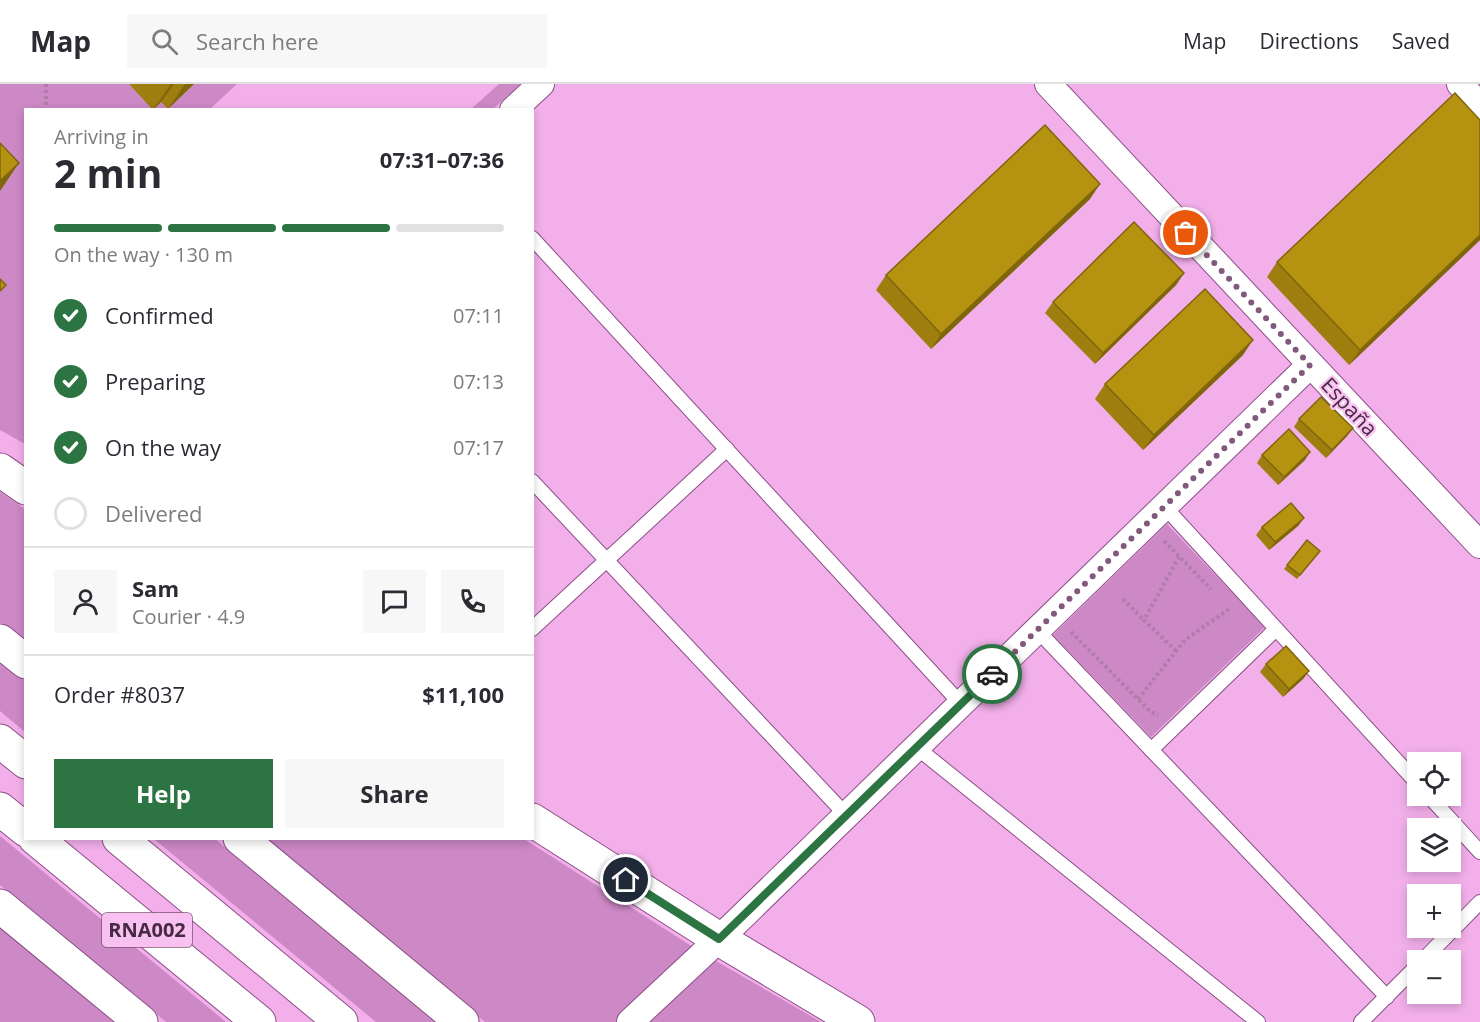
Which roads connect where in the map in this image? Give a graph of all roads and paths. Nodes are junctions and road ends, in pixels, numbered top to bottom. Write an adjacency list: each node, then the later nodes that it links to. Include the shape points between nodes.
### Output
1 (46, 84): 6 (path)
2 (541, 84): 7 (street)
3 (1047, 84): 9 (street, España)
4 (1460, 84): 5 (street)
5 (1480, 106)
6 (46, 108)
7 (515, 108)
8 (534, 240): 10 (lane)
9 (1310, 365): 14 (street); 15 (street, España)
10 (727, 449): 17 (lane); 32 (lane)
11 (0, 470): 13 (main road)
12 (534, 483): 17 (lane)
13 (24, 487)
14 (1157, 513): 16 (path, via 1165,542); 25 (lane); 26 (street)
15 (1480, 545)
16 (1179, 557): 18 (path); 23 (path)
17 (607, 560): 24 (lane); 41 (lane)
18 (1213, 591)
19 (1123, 599): 23 (path)
20 (1221, 600): 21 (path)
21 (1230, 609): 22 (path); 29 (path, via 1185,640)
22 (1236, 615)
23 (1144, 620): 29 (path)
24 (534, 628)
25 (1276, 629): 36 (lane); 38 (lane)
26 (1036, 630): 32 (street); 36 (lane)
27 (1070, 632): 31 (path)
28 (0, 640): 30 (main road)
29 (1176, 651): 31 (path)
30 (24, 660)
31 (1138, 699): 33 (path, via 1158,715)
32 (961, 704): 35 (street)
33 (1166, 708)
34 (0, 741): 37 (main road)
35 (916, 747): 41 (street); 60 (lane)
36 (1151, 750): 53 (lane)
37 (24, 760)
38 (1407, 772)
39 (1438, 806): 47 (lane)
40 (0, 809): 43 (main road)
41 (846, 815): 50 (street)
42 (534, 821): 50 (main road)
43 (24, 828)
44 (37, 840): 55 (main road, RNA002)
45 (121, 840): 56 (main road, RNA002)
46 (242, 840): 57 (main road)
47 (1480, 852)
48 (1480, 902): 51 (lane)
49 (0, 906): 54 (main road)
50 (719, 939): 58 (street); 59 (main road)
51 (1433, 950)
52 (1407, 976): 53 (lane)
53 (1387, 997): 61 (lane)
54 (141, 1022)
55 (259, 1022)
56 (341, 1022)
57 (462, 1022)
58 (630, 1022)
59 (858, 1022)
60 (1258, 1022)
61 (1361, 1022)

